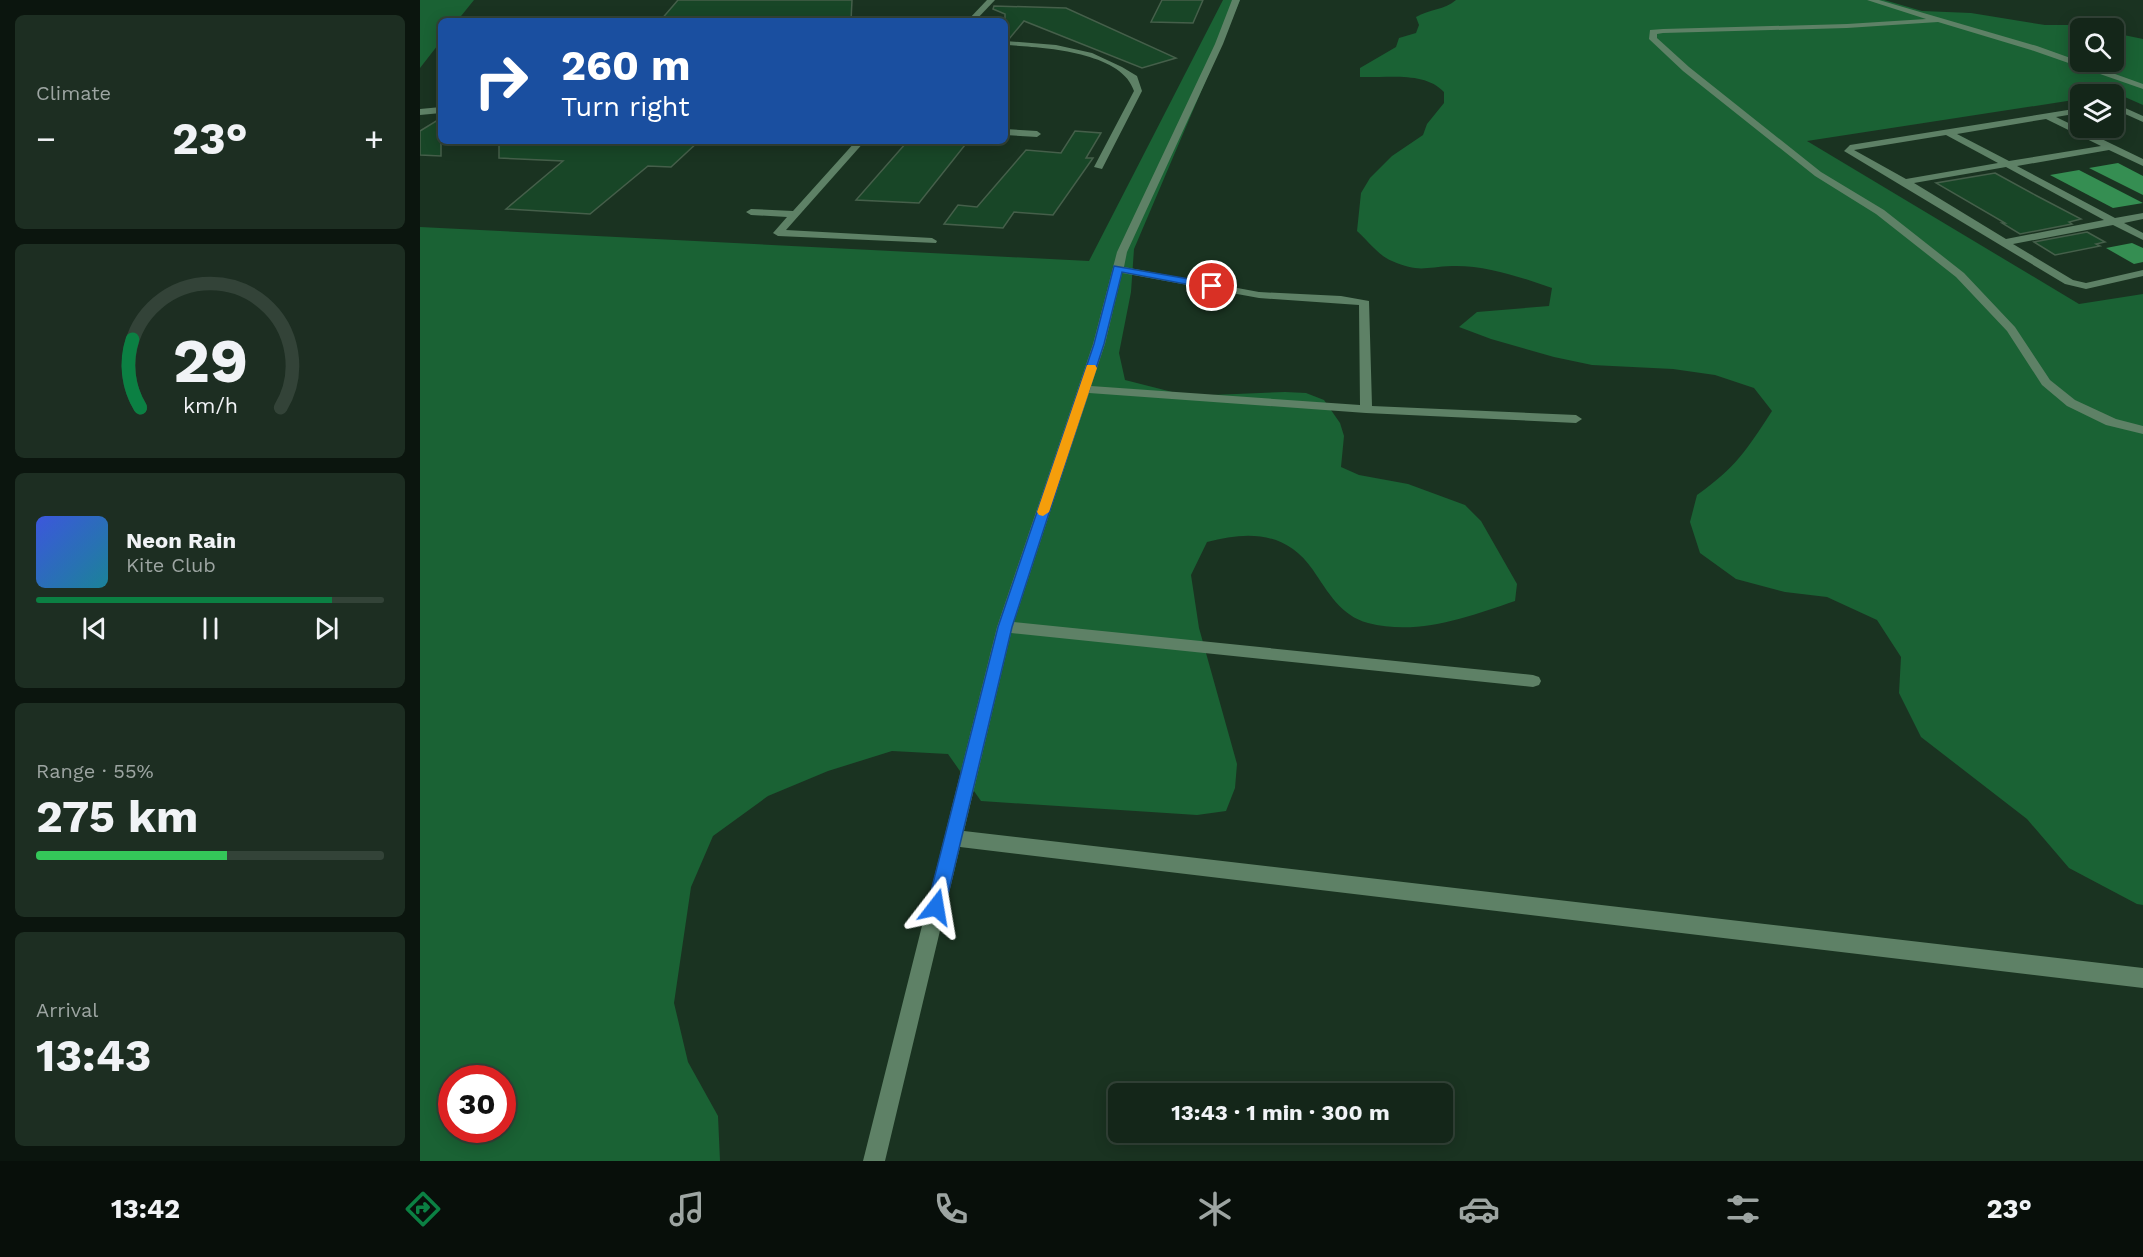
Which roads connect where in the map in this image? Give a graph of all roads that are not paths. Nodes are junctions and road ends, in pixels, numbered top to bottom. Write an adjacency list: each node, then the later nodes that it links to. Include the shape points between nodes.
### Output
1 (991, 0): 4 (street)
2 (1236, 0): 30 (street)
3 (1871, 0): 5 (street)
4 (974, 18)
5 (1937, 20): 7 (street, via 2034,48); 35 (street, via 1663,31 1653,32 1653,39 1818,174 1880,212 1960,275 2011,329 2046,382 2071,403 2111,422)
6 (1008, 43): 21 (street, via 1080,51 1134,78 1136,97)
7 (2143, 87)
8 (438, 110): 10 (street)
9 (2124, 110): 13 (street)
10 (420, 112)
11 (2070, 113): 12 (street)
12 (2048, 117): 15 (street); 18 (street)
13 (2143, 118)
14 (1008, 132): 16 (street)
15 (1949, 133): 20 (street); 22 (street, via 1850,148 1853,154)
16 (1036, 134)
17 (858, 144): 24 (street)
18 (2110, 147): 19 (street); 20 (street)
19 (2143, 163)
20 (2008, 164): 22 (street); 26 (street)
21 (1099, 167)
22 (1905, 182): 29 (street)
23 (751, 212): 24 (street)
24 (795, 214): 28 (street, via 778,233)
25 (2143, 216): 26 (street)
26 (2114, 221): 27 (street); 29 (street)
27 (2143, 237)
28 (932, 241)
29 (2006, 242): 31 (street, via 2078,285)
30 (1118, 268): 32 (street); 33 (street, via 1259,295 1365,303)
31 (2143, 273)
32 (1084, 389): 33 (street); 36 (street)
33 (1366, 409): 34 (street)
34 (1576, 419)
35 (2143, 430)
36 (1005, 627): 37 (street); 38 (street)
37 (1533, 681)
38 (953, 838): 39 (street); 40 (street)
39 (2143, 978)
40 (874, 1161)

